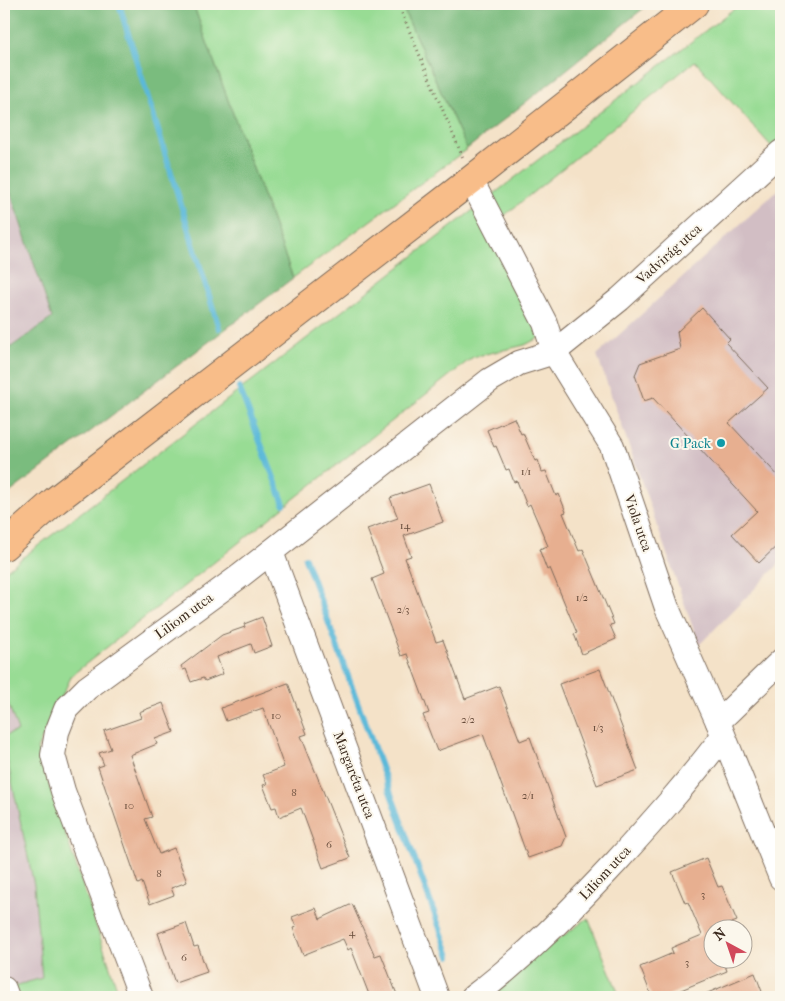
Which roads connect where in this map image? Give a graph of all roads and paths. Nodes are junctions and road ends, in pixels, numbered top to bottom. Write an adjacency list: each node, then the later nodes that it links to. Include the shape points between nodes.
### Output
1 (398, 4): 4 (path)
2 (694, 4): 4 (main road)
3 (781, 152): 5 (street, Vadvirág utca, via 620,299)
4 (471, 180): 5 (street, Viola utca, via 545,323); 6 (main road, via 56,500)
5 (554, 352): 7 (street, Liliom utca, via 519,363 490,380); 9 (street, Viola utca, via 612,446 667,608)
6 (4, 546)
7 (271, 552): 13 (street, Liliom utca, via 87,688 66,709 57,732 53,755 62,791); 14 (street, Margaréta utca)
8 (781, 661): 9 (street)
9 (720, 729): 10 (street, Viola utca); 15 (street, Liliom utca, via 686,785 580,900 501,976)
10 (781, 878)
11 (4, 989): 12 (street)
12 (7, 997)
13 (141, 997)
14 (437, 997)
15 (473, 997)

